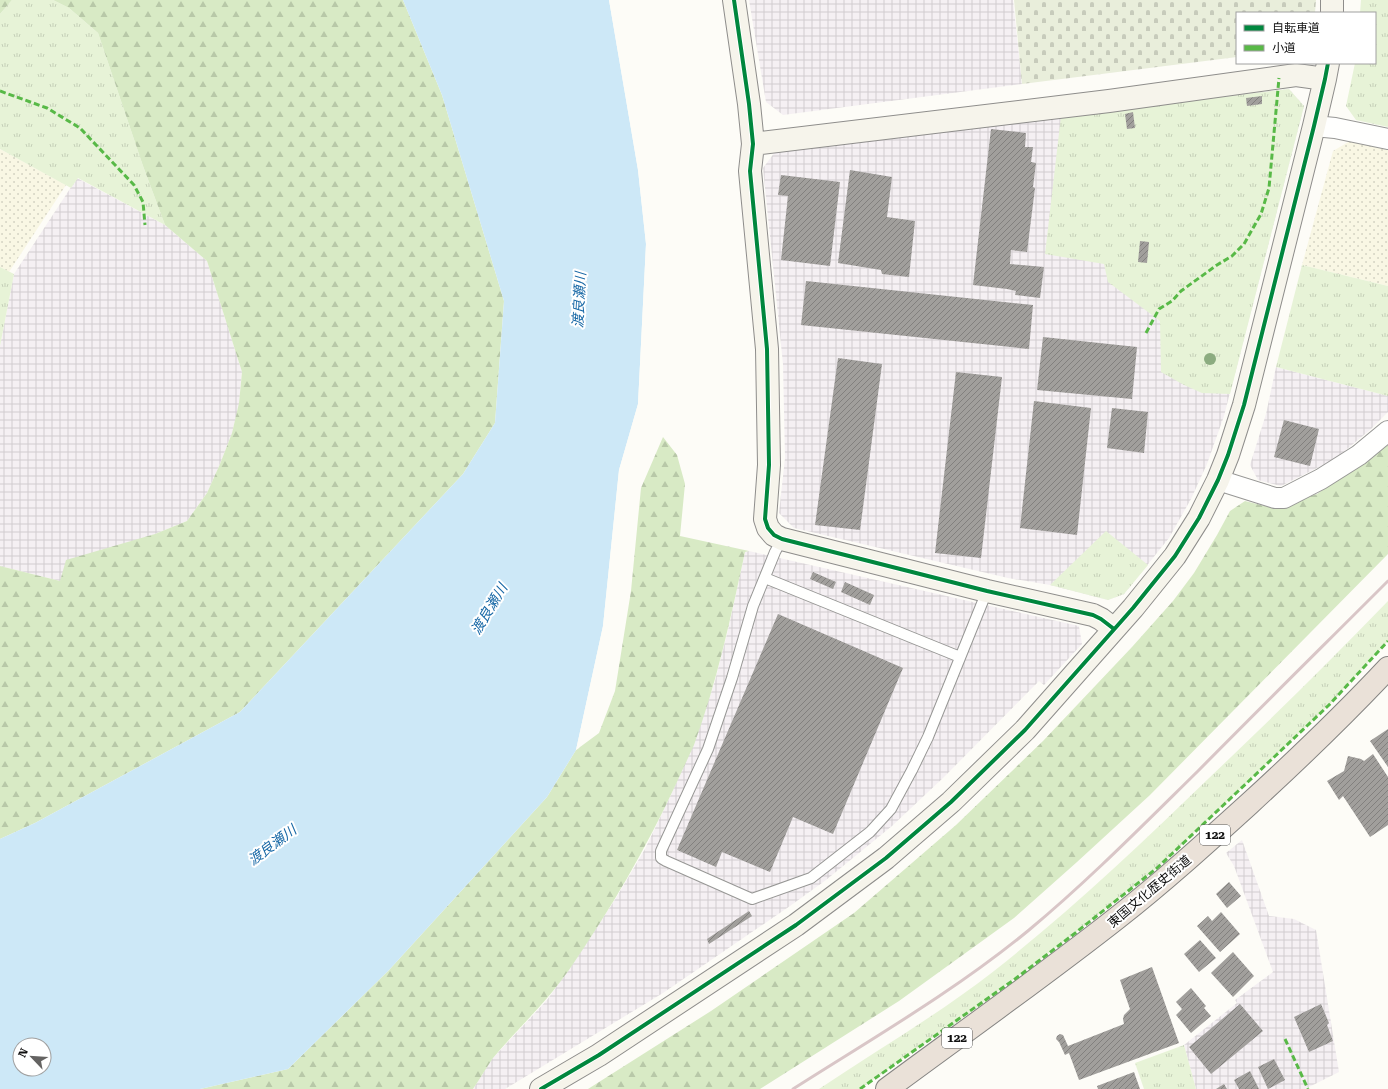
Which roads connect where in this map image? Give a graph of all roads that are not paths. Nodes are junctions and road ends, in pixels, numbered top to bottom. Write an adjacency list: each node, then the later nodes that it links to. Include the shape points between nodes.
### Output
1 (734, 0): 7 (street)
2 (1332, 0): 3 (street)
3 (1332, 12)
4 (1326, 71): 5 (street); 7 (street, via 1101,102)
5 (1314, 126): 6 (street); 9 (street, via 1244,406)
6 (1388, 139)
7 (753, 144): 10 (street, via 750,171 767,349 769,465 765,519 768,528)
8 (1388, 431): 9 (street, via 1359,455 1284,498 1275,498)
9 (1218, 480): 13 (street, via 1199,518 1175,556)
10 (782, 539): 11 (lane); 12 (street)
11 (765, 578): 14 (lane); 14 (lane, via 753,606 708,749 661,851 661,858 666,861 752,899 810,878 870,832 891,809 912,770)
12 (987, 591): 13 (street, via 1093,615); 14 (lane)
13 (1114, 629): 16 (street, via 1025,730 951,802 886,858 796,925 599,1055)
14 (960, 657)
15 (1387, 671): 17 (highway, 東国文化歴史街道 / 122, via 1284,771 1118,918)
16 (541, 1089)
17 (887, 1089)

